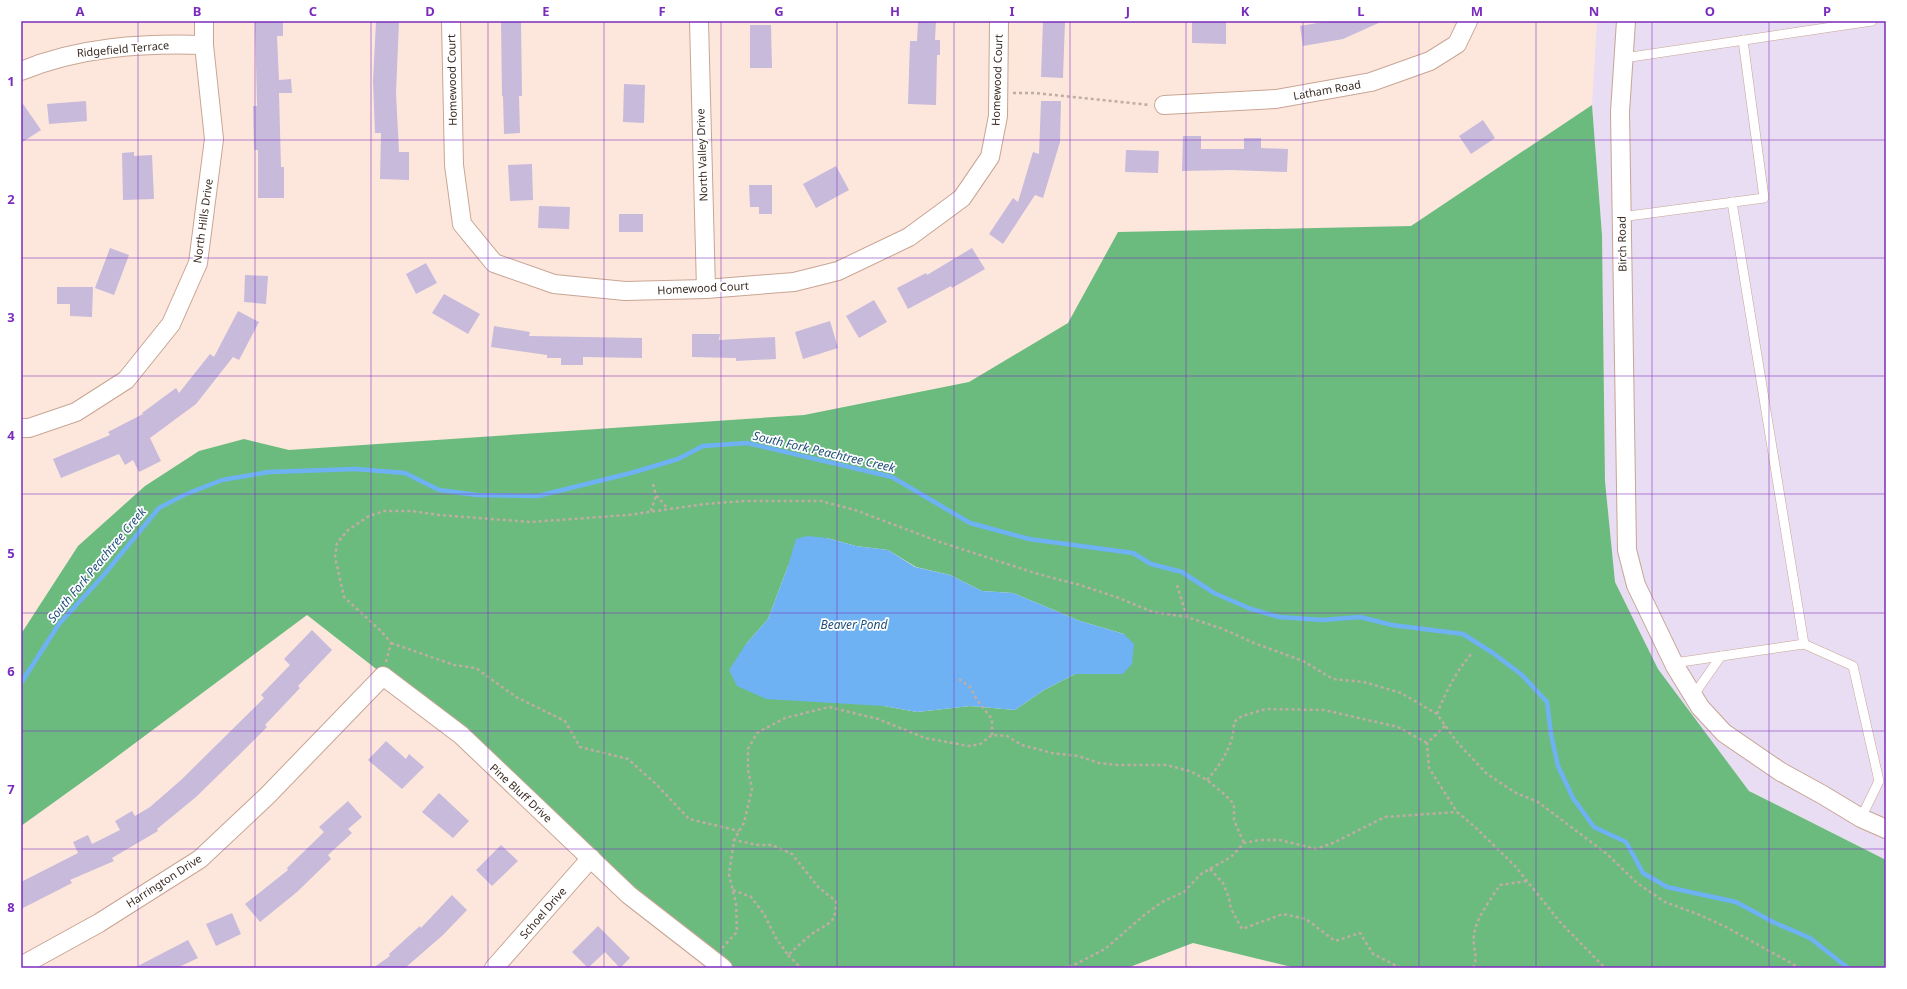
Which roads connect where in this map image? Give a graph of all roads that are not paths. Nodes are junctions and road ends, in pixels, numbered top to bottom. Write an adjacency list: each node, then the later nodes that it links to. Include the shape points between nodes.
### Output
1 (204, 21): 9 (street, North Hills Drive)
2 (451, 21): 15 (street, Homewood Court, via 454,165 462,224 494,263 554,284 625,291)
3 (699, 21): 15 (street, North Valley Drive)
4 (999, 21): 15 (street, Homewood Court, via 998,116 990,157 962,198 909,237 838,271 794,282)
5 (1468, 21): 12 (street, Latham Road, via 1457,44 1430,61 1371,82 1276,99)
6 (1626, 21): 10 (street, Birch Road)
7 (1872, 21): 8 (lane)
8 (1743, 40): 10 (lane); 13 (lane, via 1764,198)
9 (204, 45): 11 (street, Ridgefield Terrace, via 156,44 78,52); 16 (street, North Hills Drive, via 214,139 198,263 172,324 126,380 76,412 29,428)
10 (1624, 58): 14 (street, Birch Road, via 1620,112)
11 (21, 71)
12 (1156, 105)
13 (1732, 202): 14 (lane); 17 (lane)
14 (1622, 217): 19 (street, Birch Road, via 1628,550 1636,585)
15 (706, 289)
16 (21, 428)
17 (1804, 644): 18 (lane); 22 (lane, via 1853,666)
18 (1721, 656): 19 (lane); 21 (lane)
19 (1674, 663): 21 (street, Birch Road)
20 (383, 676): 25 (street, Pine Bluff Drive, via 461,735); 27 (street, Harrington Drive, via 267,796 200,860 99,923)
21 (1693, 696): 23 (street, Birch Road, via 1724,733 1781,772)
22 (1883, 783): 23 (lane)
23 (1861, 818): 24 (street, Birch Road)
24 (1886, 829)
25 (591, 858): 26 (street, Pine Bluff Drive, via 629,895); 28 (street, Schoel Drive)
26 (718, 964)
27 (21, 966)
28 (494, 968)

